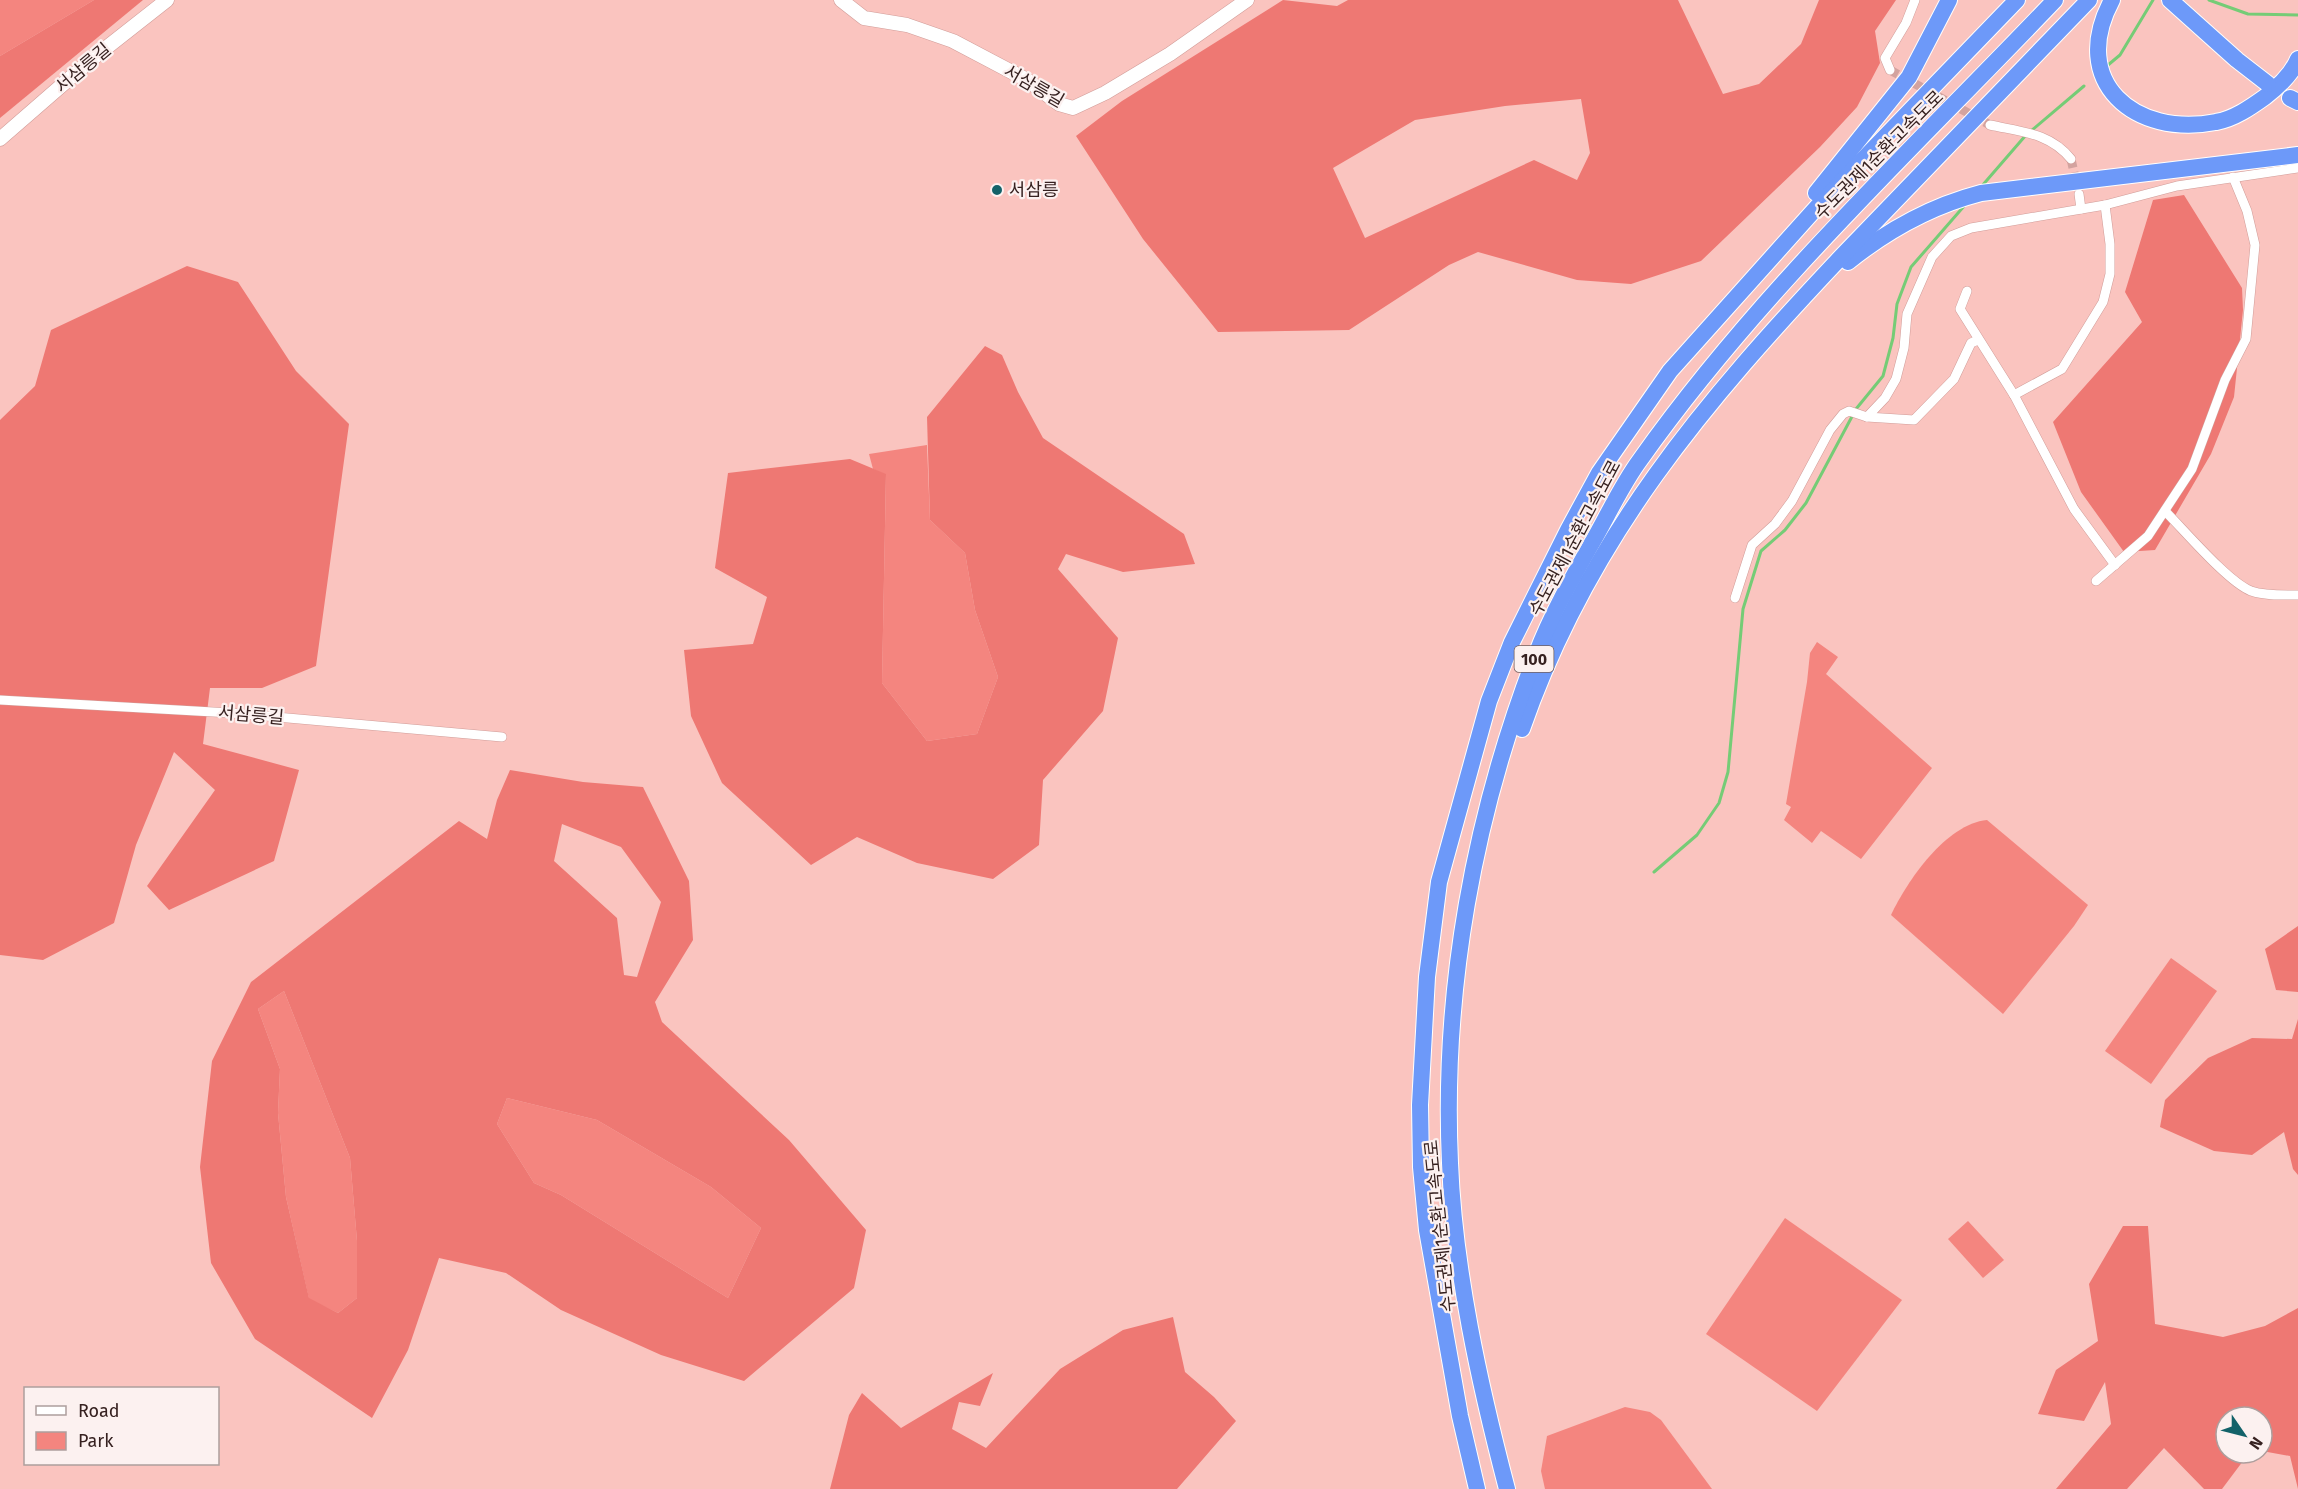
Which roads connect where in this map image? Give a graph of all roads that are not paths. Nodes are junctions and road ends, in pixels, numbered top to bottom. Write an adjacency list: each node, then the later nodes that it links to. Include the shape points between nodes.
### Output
1 (167, 0): 15 (street, 서삼릉길)
2 (841, 0): 3 (street, 서삼릉길, via 864,18 907,25 953,41 1027,80 1059,104 1073,108 1170,54)
3 (1247, 0)
4 (1915, 0): 12 (street, via 1885,58)
5 (1949, 0): 24 (highway, via 1922,57 1896,96)
6 (2018, 0): 24 (highway, 수도권제1순환고속도로 / 100, via 1816,207)
7 (2055, 0): 36 (highway, 수도권제1순환고속도로 / 100, via 1835,225 1694,388 1637,464 1562,598 1537,652 1489,798)
8 (2089, 0): 26 (highway)
9 (2112, 0): 11 (highway, via 2098,39 2097,64 2112,91 2131,111 2157,122 2218,122 2250,108 2274,89)
10 (2175, 4): 13 (highway)
11 (2298, 59)
12 (1890, 70)
13 (2268, 84)
14 (1990, 125): 17 (street, via 2060,145)
15 (0, 139)
16 (2298, 155): 26 (highway, via 2013,188 1959,199 1924,212 1882,236 1840,268)
17 (2071, 159)
18 (2298, 168): 19 (street)
19 (2233, 177): 21 (street, via 2177,186); 29 (street, via 2255,245 2246,339 2225,380 2192,470)
20 (2079, 194): 22 (street)
21 (2105, 205): 22 (street); 27 (street, via 2110,274 2103,302 2062,369)
22 (2081, 209): 28 (street, via 1971,228 1951,236 1932,257 1907,314 1896,379 1885,398)
23 (1967, 291): 25 (street, via 1960,309)
24 (1713, 322): 37 (highway, 수도권제1순환고속도로 / 100, via 1670,371 1599,473 1539,585 1489,701 1439,882 1423,1041 1421,1167 1427,1230)
25 (1978, 340): 27 (street); 28 (street, via 1971,343 1954,379 1914,420)
26 (1740, 366): 36 (highway, via 1645,489 1574,605 1526,718)
27 (2014, 395): 30 (street, via 2074,509)
28 (1864, 416): 33 (street, via 1849,411 1830,430 1792,501 1752,545)
29 (2164, 511): 30 (street, via 2148,536); 32 (street, via 2250,591)
30 (2115, 565): 31 (street)
31 (2096, 581)
32 (2298, 595)
33 (1735, 598)
34 (0, 700): 35 (street, 서삼릉길, via 231,713)
35 (502, 737)
36 (1469, 889): 38 (highway, 수도권제1순환고속도로 / 100, via 1450,1041 1450,1165 1464,1286 1487,1410)
37 (1477, 1489)
38 (1507, 1489)

